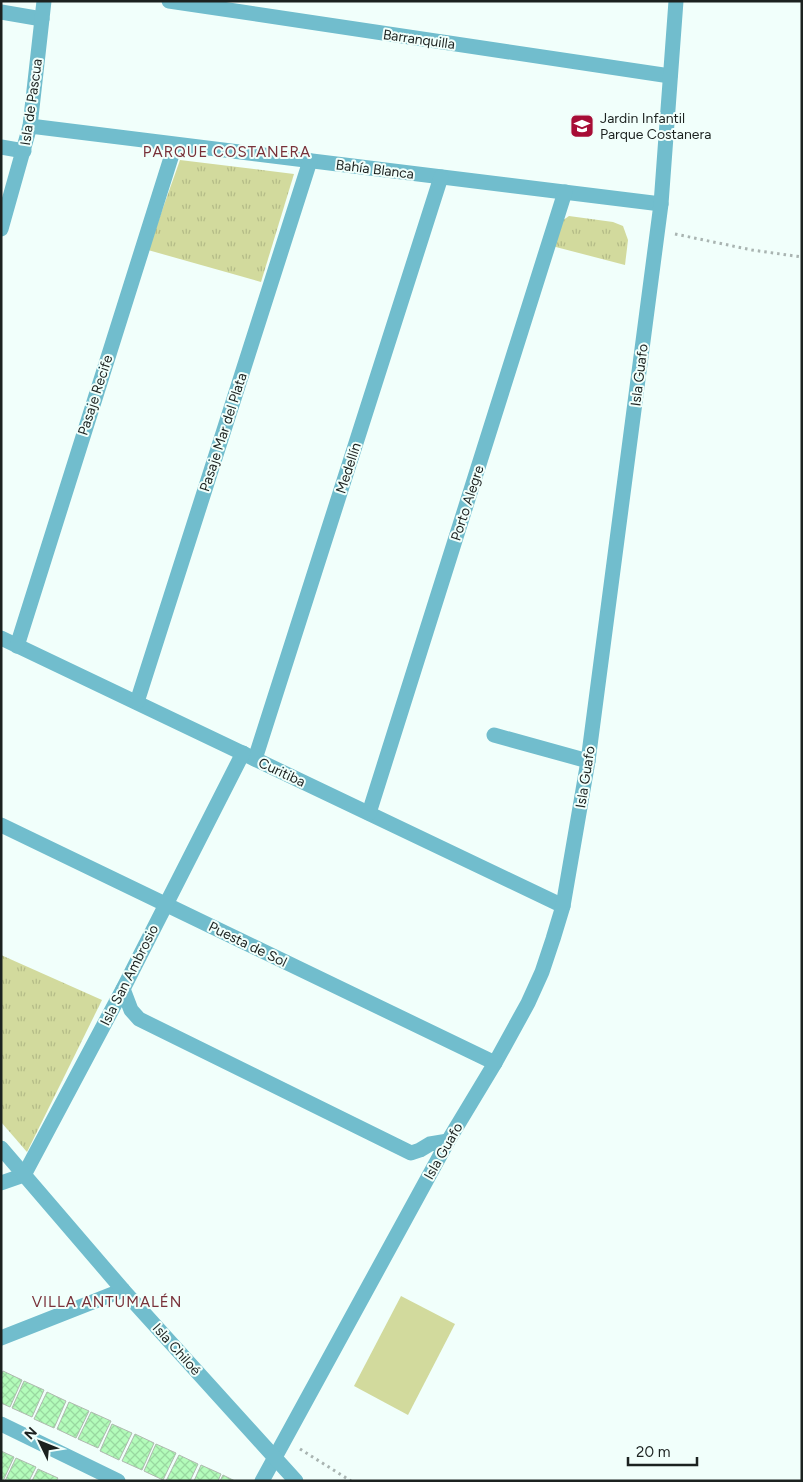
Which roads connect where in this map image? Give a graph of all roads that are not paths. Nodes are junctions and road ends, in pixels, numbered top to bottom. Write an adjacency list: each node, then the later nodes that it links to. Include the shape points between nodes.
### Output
1 (44, 1): 5 (street, Isla de Pascua)
2 (169, 1): 6 (street, Barranquilla)
3 (676, 1): 6 (street, Isla Guafo)
4 (1, 12): 5 (street)
5 (42, 19): 7 (street, Isla de Pascua)
6 (670, 76): 14 (street, Isla Guafo)
7 (30, 126): 8 (street, Bahía Blanca); 10 (street, Isla de Pascua)
8 (175, 145): 11 (street, Bahía Blanca); 17 (street, Pasaje Recife)
9 (1, 147): 10 (street)
10 (24, 151): 15 (street, Isla de Pascua)
11 (310, 161): 12 (street, Bahía Blanca); 18 (street, Pasaje Mar del Plata)
12 (441, 177): 13 (street, Bahía Blanca); 20 (street, Medellín)
13 (565, 192): 14 (street, Bahía Blanca); 22 (street, Porto Alegre)
14 (661, 204): 21 (street, Isla Guafo)
15 (1, 229)
16 (1, 638): 17 (street, Curitiba)
17 (17, 646): 18 (street, Curitiba)
18 (136, 702): 20 (street, Curitiba)
19 (494, 735): 21 (street)
20 (249, 756): 22 (street, Curitiba); 24 (street, Isla San Ambrosio)
21 (588, 761): 25 (street, Isla Guafo)
22 (369, 813): 25 (street, Curitiba)
23 (1, 825): 24 (street, Puesta de Sol)
24 (166, 904): 26 (street, Isla San Ambrosio); 27 (street, Puesta de Sol)
25 (563, 906): 27 (street, Isla Guafo, via 542,972)
26 (123, 989): 28 (street, via 139,1019 411,1153 430,1144); 30 (street, Isla San Ambrosio)
27 (495, 1063): 28 (street, Isla Guafo)
28 (448, 1141): 35 (street, Isla Guafo)
29 (1, 1148): 30 (street, Isla Chiloé)
30 (24, 1174): 31 (street); 32 (street, Isla Chiloé)
31 (1, 1182)
32 (123, 1290): 33 (street); 35 (street, Isla Chiloé)
33 (1, 1338)
34 (1, 1424): 36 (street)
35 (275, 1457): 37 (street, Isla Guafo); 38 (street, Isla Chiloé)
36 (118, 1481)
37 (262, 1481)
38 (296, 1481)

